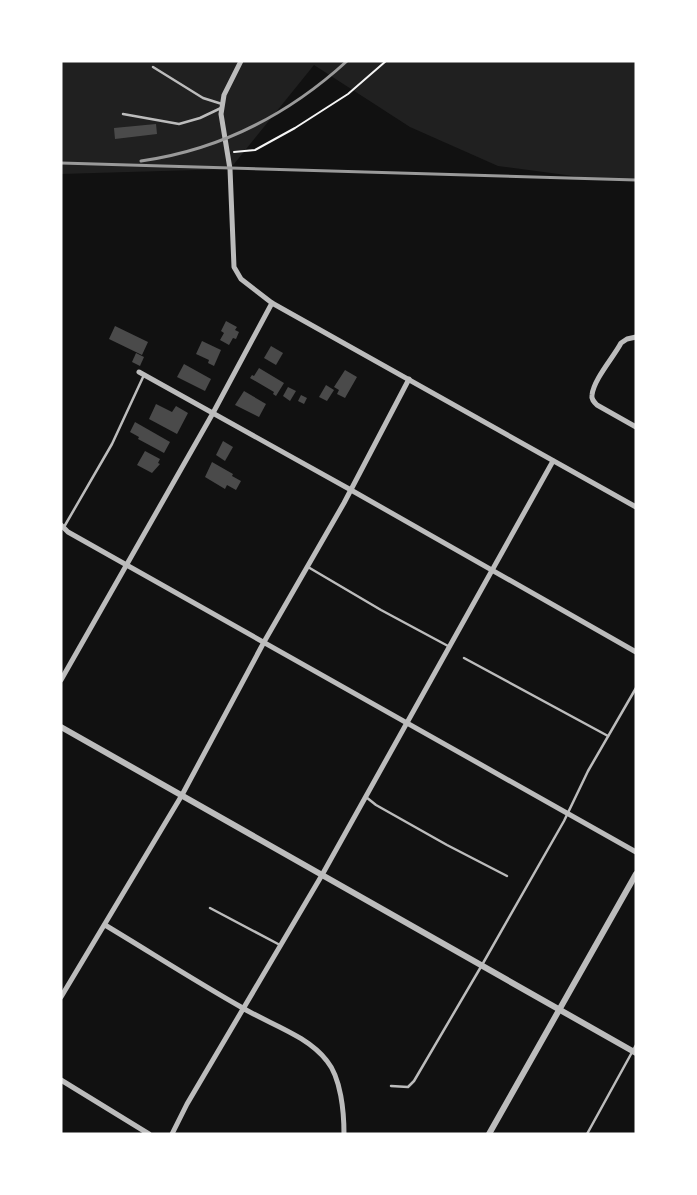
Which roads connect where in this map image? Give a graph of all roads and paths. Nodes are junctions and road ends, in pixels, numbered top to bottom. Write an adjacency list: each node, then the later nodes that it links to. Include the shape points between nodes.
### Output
1 (241, 61): 4 (street)
2 (386, 61): 6 (path, via 348,94 294,128 254,150)
3 (153, 66): 4 (lane)
4 (221, 106): 5 (lane, via 200,118 179,124); 6 (street)
5 (123, 114)
6 (227, 152): 7 (street, via 234,267 241,280)
7 (272, 303): 11 (street); 12 (street)
8 (636, 337): 13 (street, via 626,338 621,343 592,395 597,405)
9 (139, 372): 10 (street)
10 (144, 375): 12 (street); 17 (lane, via 112,444)
11 (410, 380): 14 (street); 15 (street)
12 (213, 413): 15 (street); 18 (street)
13 (636, 427)
14 (554, 460): 16 (street); 20 (street)
15 (352, 490): 19 (street); 20 (street)
16 (636, 507)
17 (62, 526): 18 (street)
18 (127, 566): 21 (street); 25 (street)
19 (306, 566): 21 (street); 22 (lane)
20 (491, 570): 22 (street); 23 (street)
21 (264, 642): 27 (street); 30 (street)
22 (448, 646): 27 (street)
23 (636, 652)
24 (464, 658): 29 (lane)
25 (61, 680)
26 (636, 688): 29 (lane)
27 (406, 722): 31 (street); 32 (street)
28 (61, 727): 30 (street)
29 (608, 736): 32 (lane)
30 (182, 795): 35 (street); 38 (street)
31 (366, 797): 35 (street); 36 (lane)
32 (568, 813): 33 (street); 40 (lane)
33 (636, 852)
34 (636, 874): 43 (street)
35 (322, 875): 39 (street); 40 (street)
36 (507, 876)
37 (210, 908): 39 (lane)
38 (104, 925): 41 (street); 42 (street)
39 (280, 945): 42 (street)
40 (482, 965): 43 (street); 46 (lane, via 414,1081 408,1087)
41 (61, 997)
42 (243, 1008): 48 (street); 49 (street, via 307,1042 328,1062 341,1099)
43 (559, 1009): 44 (street); 50 (street)
44 (635, 1049): 51 (lane)
45 (61, 1080): 47 (street)
46 (390, 1086)
47 (149, 1134)
48 (172, 1134)
49 (344, 1134)
50 (489, 1134)
51 (587, 1134)

